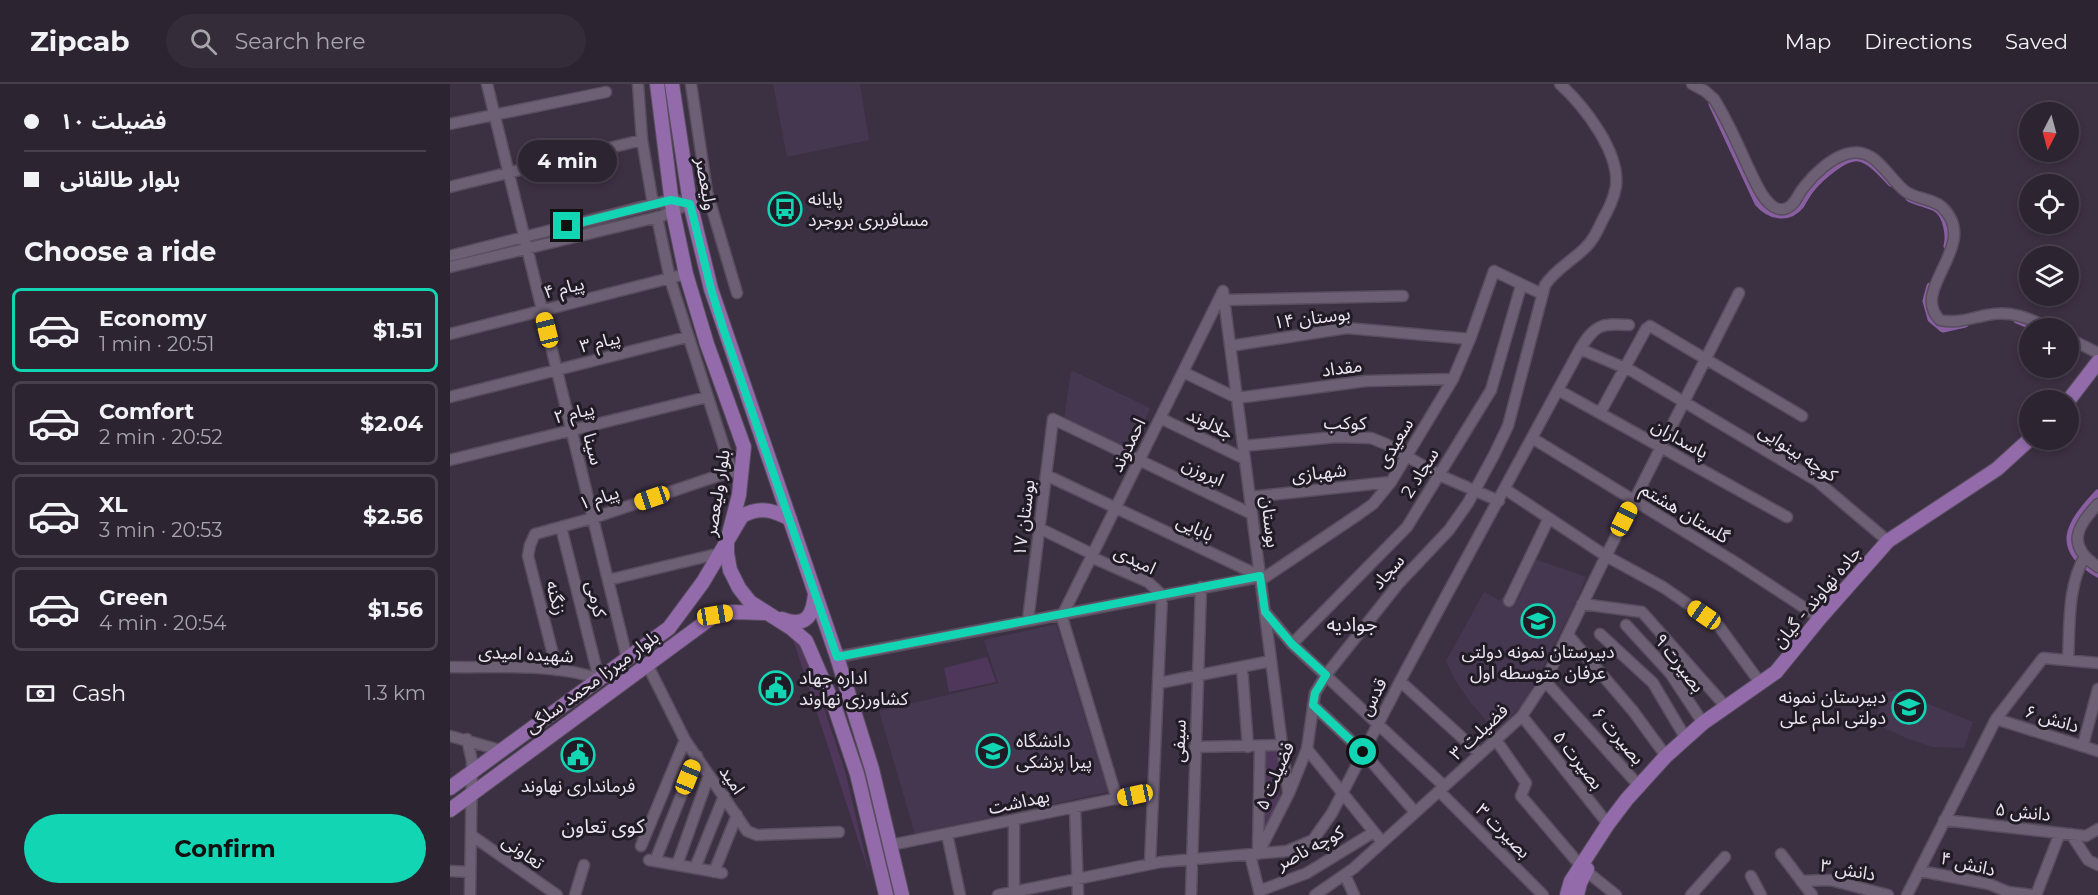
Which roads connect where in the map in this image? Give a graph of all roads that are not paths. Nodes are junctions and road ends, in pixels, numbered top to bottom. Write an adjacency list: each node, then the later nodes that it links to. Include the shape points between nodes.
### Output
1 (487, 84): 9 (street, سینا)
2 (638, 84): 11 (street)
3 (657, 84): 15 (main road, ولیعصر)
4 (672, 84): 14 (main road, ولیعصر)
5 (691, 84): 23 (street, via 707,192)
6 (1560, 84): 27 (street, سجاد, via 1589,115 1604,140 1616,185 1611,204 1586,247 1553,274)
7 (1692, 84): 29 (street, via 1714,99 1770,204 1788,208 1823,168 1845,154 1866,154 1905,191 1938,204 1950,218 1955,239 1931,300 1940,320 1956,322 2018,314)
8 (606, 92): 9 (street)
9 (495, 115): 10 (street); 12 (street, سینا)
10 (450, 123)
11 (642, 140): 12 (street); 15 (street)
12 (509, 172): 13 (street); 17 (street, سینا)
13 (450, 187)
14 (690, 204): 15 (street); 78 (main road, ولیعصر, via 711,289)
15 (663, 208): 16 (main road, ولیعصر); 17 (street); 21 (street)
16 (678, 239): 20 (main road, بلوار ولیعصر)
17 (526, 243): 18 (street); 19 (street); 28 (street, سینا)
18 (450, 256)
19 (450, 267)
20 (686, 274): 21 (street, پیام ۴); 63 (main road, بلوار ولیعصر, via 744,447)
21 (670, 279): 28 (street, پیام ۴); 32 (street)
22 (1521, 286): 27 (street); 33 (street, سعیدی, via 1494,271); 65 (street, سجاد 2, via 1491,390)
23 (737, 293)
24 (1739, 293): 38 (street, فضیلت ۳)
25 (1224, 296): 26 (street); 35 (street, بوستان); 42 (street, احمدوند)
26 (1403, 296)
27 (1542, 297): 68 (street, سجاد, via 1508,426)
28 (542, 311): 31 (street, پیام ۴); 41 (street, سینا)
29 (2027, 318)
30 (1629, 325): 36 (street, قدس, via 1598,327)
31 (450, 334)
32 (687, 337): 41 (street, پیام ۳); 47 (street)
33 (1470, 339): 35 (street, بوستان ۱۴, via 1347,328); 43 (street, سعیدی)
34 (2079, 344): 37 (street)
35 (1230, 346): 48 (street, بوستان)
36 (1580, 349): 40 (street, پاسداران); 44 (street, قدس)
37 (2098, 354)
38 (1706, 358): 40 (street, via 1650,326); 49 (street, فضیلت ۳); 51 (street)
39 (2098, 362): 45 (main road)
40 (1624, 369): 49 (street, پاسداران); 50 (street)
41 (557, 370): 46 (street, پیام ۳); 54 (street, سینا)
42 (1183, 372): 48 (street); 52 (street, احمدوند)
43 (1453, 379): 48 (street, مقداد, via 1366,381); 59 (street, سعیدی)
44 (1558, 390): 50 (street, پاسداران); 55 (street, قدس)
45 (2076, 390)
46 (450, 397)
47 (707, 397): 54 (street, پیام ۲); 63 (street)
48 (1237, 398): 56 (street, بوستان)
49 (1684, 401): 57 (street, فضیلت ۳); 82 (street, کوچه بینوایی, via 1817,481)
50 (1600, 413): 57 (street, پاسداران)
51 (1802, 416)
52 (1160, 418): 60 (street, جلالوند); 62 (street, احمدوند)
53 (1053, 419): 62 (street, ابروزن); 64 (street, بوستان ۱۷)
54 (572, 430): 61 (street, پیام ۲); 76 (street, سینا)
55 (1532, 438): 67 (street, قدس); 71 (street, گلستان هشتم)
56 (1243, 446): 59 (street, کوکب, via 1357,437 1371,438); 60 (street, بوستان)
57 (1661, 447): 71 (street, فضیلت ۳); 75 (street, پاسداران)
58 (2019, 449): 82 (main road, جاده نهاوند - گیان, via 1997,469)
59 (1407, 456): 65 (street, کوکب); 66 (street, سعیدی)
60 (1245, 459): 69 (street, بوستان)
61 (450, 460)
62 (1139, 460): 73 (street, احمدوند); 74 (street, ابروزن)
63 (736, 470): 76 (street, پیام ۱); 83 (main road, بلوار ولیعصر, via 739,495)
64 (1046, 475): 73 (street, بابایی); 80 (street, بوستان ۱۷)
65 (1438, 475): 68 (street, کوکب); 103 (street, سجاد 2, via 1407,527)
66 (1391, 482): 69 (street, شهبازی); 88 (street, سعیدی, via 1373,504)
67 (1505, 489): 70 (street, قدس); 77 (street)
68 (1474, 490): 70 (street, کوکب); 114 (street, سجاد, via 1449,530 1399,583)
69 (1250, 497): 74 (street, بوستان)
70 (1499, 501): 116 (street, قدس)
71 (1634, 501): 85 (street, فضیلت ۳); 98 (street, گلستان هشتم)
72 (2098, 504): 86 (street, via 2078,532 2080,552)
73 (1115, 508): 84 (street, احمدوند); 88 (street, بابایی)
74 (1252, 514): 88 (street, بوستان)
75 (1787, 517)
76 (593, 518): 79 (street, پیام ۱); 89 (street, سینا)
77 (1550, 518): 85 (street); 93 (street)
78 (790, 519): 83 (main road, via 776,512 751,510 742,516); 91 (main road)
79 (561, 527): 81 (street, پیام ۱); 115 (street, کرمی)
80 (1039, 528): 84 (street, امیدی); 99 (street, بوستان ۱۷)
81 (535, 534): 112 (street, زنگنه, via 528,556)
82 (1888, 541): 98 (main road, جاده نهاوند - گیان)
83 (724, 547): 89 (street); 96 (main road, بلوار ولیعصر, via 734,579 750,602); 105 (main road, بلوار میرزا محمد سلگی, via 669,628)
84 (1092, 556): 92 (street, امیدی, via 1149,582); 97 (street, احمدوند)
85 (1606, 556): 94 (street, فضیلت ۳); 119 (street, via 1663,587 1718,625)
86 (2085, 556): 87 (street); 106 (street, via 2077,570 2070,604)
87 (2098, 567)
88 (1261, 578): 90 (street); 95 (street, بوستان)
89 (608, 580): 105 (street, سینا)
90 (1201, 587): 92 (street); 113 (street, سیفی)
91 (815, 590): 96 (main road, via 811,614 805,620 788,621); 104 (main road)
92 (1162, 595): 97 (street); 118 (street)
93 (1509, 601)
94 (1582, 604): 102 (street, فضیلت ۳); 122 (street, via 1642,612)
95 (1265, 612): 103 (street, بصیرت ۳); 107 (street, بوستان)
96 (766, 613): 109 (main road, بلوار میرزا محمد سلگی, via 715,615); 146 (main road, بلوار ولیعصر, via 806,641 835,708)
97 (1062, 614): 99 (street); 156 (street)
98 (1820, 618): 119 (main road, جاده نهاوند - گیان, via 1787,661)
99 (1028, 620): 104 (street)
100 (1626, 625): 125 (street, بصیرت ۹, via 1670,673)
101 (1600, 634): 128 (street, via 1653,683)
102 (1568, 635): 117 (street, فضیلت ۳); 143 (street, via 1634,711)
103 (1292, 644): 114 (street, بصیرت ۳)
104 (837, 657): 144 (main road)
105 (627, 658): 115 (main road, بلوار میرزا محمد سلگی)
106 (2068, 660): 108 (street); 124 (street, via 2043,658)
107 (1271, 662): 110 (street); 133 (street, بوستان)
108 (2098, 663)
109 (647, 664): 130 (street, امید); 154 (main road, بلوار میرزا محمد سلگی)
110 (1242, 667): 113 (street); 135 (street)
111 (450, 668): 112 (street, شهیده امیدی)
112 (557, 670): 115 (street, شهیده امیدی)
113 (1198, 675): 118 (street); 134 (street, سیفی)
114 (1326, 675): 121 (street, فضیلت ۵); 126 (street, بصیرت ۳)
115 (599, 679): 138 (main road, بلوار میرزا محمد سلگی)
116 (1400, 681): 126 (street, قدس); 141 (street)
117 (1545, 681): 123 (street, فضیلت ۳); 148 (street, بصیرت ۶)
118 (1159, 683): 151 (street)
119 (1761, 684): 122 (main road, جاده نهاوند - گیان)
120 (2098, 689): 132 (street)
121 (1313, 705): 137 (street, فضیلت ۵); 140 (street)
122 (1727, 708): 125 (main road, جاده نهاوند - گیان)
123 (1522, 716): 131 (street, فضیلت ۳); 163 (street, بصیرت ۵)
124 (1996, 718): 132 (street, دانش ۶); 162 (street)
125 (1703, 723): 128 (main road, جاده نهاوند - گیان)
126 (1378, 724): 140 (street, قدس); 150 (street, بصیرت ۳)
127 (450, 736): 129 (street)
128 (1685, 737): 143 (main road, جاده نهاوند - گیان)
129 (467, 740): 138 (street); 145 (street)
130 (685, 740): 142 (street, امید); 173 (street)
131 (1496, 740): 141 (street, فضیلت ۳); 183 (street, via 1526,783 1521,796)
132 (2083, 745): 139 (street, دانش ۶)
133 (1282, 746): 136 (street); 152 (street, بوستان)
134 (1195, 747): 135 (street); 177 (street, سیفی)
135 (1248, 747): 136 (street)
136 (1260, 747): 174 (street)
137 (1307, 749): 152 (street, فضیلت ۵); 153 (street)
138 (500, 750): 145 (main road, بلوار میرزا محمد سلگی)
139 (2098, 751)
140 (1363, 752): 153 (street, قدس); 159 (street)
141 (1480, 754): 150 (street, فضیلت ۳)
142 (697, 756): 147 (street, امید); 180 (street, via 652,860)
143 (1666, 756): 148 (main road, جاده نهاوند - گیان)
144 (872, 769): 146 (main road); 172 (main road)
145 (471, 772): 149 (main road, بلوار میرزا محمد سلگی); 154 (street)
146 (857, 774): 197 (main road, بلوار ولیعصر)
147 (709, 775): 155 (street, امید); 180 (street)
148 (1640, 786): 163 (main road, جاده نهاوند - گیان); 183 (main road, جاده نهاوند - گیان)
149 (450, 788)
150 (1442, 789): 159 (street, فضیلت ۳); 205 (street, بصیرت ۳)
151 (1153, 792): 156 (street, بهداشت); 178 (street)
152 (1289, 793): 174 (street, فضیلت ۵)
153 (1342, 793): 165 (street); 174 (street, قدس, via 1313,840 1287,851)
154 (471, 794): 158 (main road, بلوار میرزا محمد سلگی); 170 (street)
155 (724, 796): 160 (street, امید); 182 (street)
156 (1117, 799): 157 (street, بهداشت)
157 (1075, 808): 161 (street, بهداشت); 189 (street)
158 (450, 810)
159 (1415, 812): 171 (street, فضیلت ۳)
160 (737, 815): 166 (street, امید, via 747,831 757,835); 182 (street, via 718,873)
161 (1014, 820): 168 (street, بهداشت); 191 (street)
162 (1944, 820): 167 (street, دانش ۵); 185 (street)
163 (1608, 824): 183 (main road, جاده نهاوند - گیان)
164 (2098, 829): 169 (street, دانش ۵, via 2086,836)
165 (1374, 831): 171 (street); 192 (street, کوچه ناصر, via 1307,873)
166 (839, 832)
167 (2060, 833): 169 (street, دانش ۵); 214 (street)
168 (947, 834): 172 (street, بهداشت); 199 (street)
169 (2072, 834): 181 (street, via 2088,860)
170 (471, 835): 186 (street); 195 (street, تعاونی)
171 (1382, 842): 187 (street, فضیلت ۳)
172 (891, 845): 198 (main road)
173 (641, 846)
174 (1254, 854): 177 (street, قدس); 192 (street)
175 (1781, 854): 190 (street)
176 (1725, 857): 209 (street)
177 (1191, 858): 178 (street, قدس); 202 (street, سیفی)
178 (1150, 864): 189 (street, قدس)
179 (584, 865): 196 (street)
180 (676, 865): 182 (street)
181 (2098, 865)
182 (695, 868)
183 (1583, 868): 206 (main road, جاده نهاوند - گیان, via 1569,885); 207 (main road, جاده نهاوند - گیان); 208 (street)
184 (450, 871): 186 (street)
185 (1920, 871): 193 (street, دانش ۴, via 1989,884); 213 (street)
186 (470, 872): 194 (street)
187 (1345, 875): 203 (street, فضیلت ۳); 204 (street)
188 (1751, 876): 210 (street)
189 (1077, 879): 191 (street, قدس); 201 (street)
190 (1801, 881): 211 (street); 212 (street, دانش ۳, via 1830,880)
191 (1014, 893): 200 (street, قدس)
192 (1260, 893)
193 (2008, 894): 214 (street, دانش ۴)
194 (470, 895)
195 (557, 895)
196 (575, 895)
197 (886, 895)
198 (902, 895)
199 (960, 895)
200 (998, 895)
201 (1078, 895)
202 (1191, 895)
203 (1315, 895)
204 (1354, 895)
205 (1544, 895)
206 (1567, 895)
207 (1577, 895)
208 (1616, 895)
209 (1691, 895)
210 (1761, 895)
211 (1812, 895)
212 (1888, 895)
213 (1907, 895)
214 (2034, 895)

